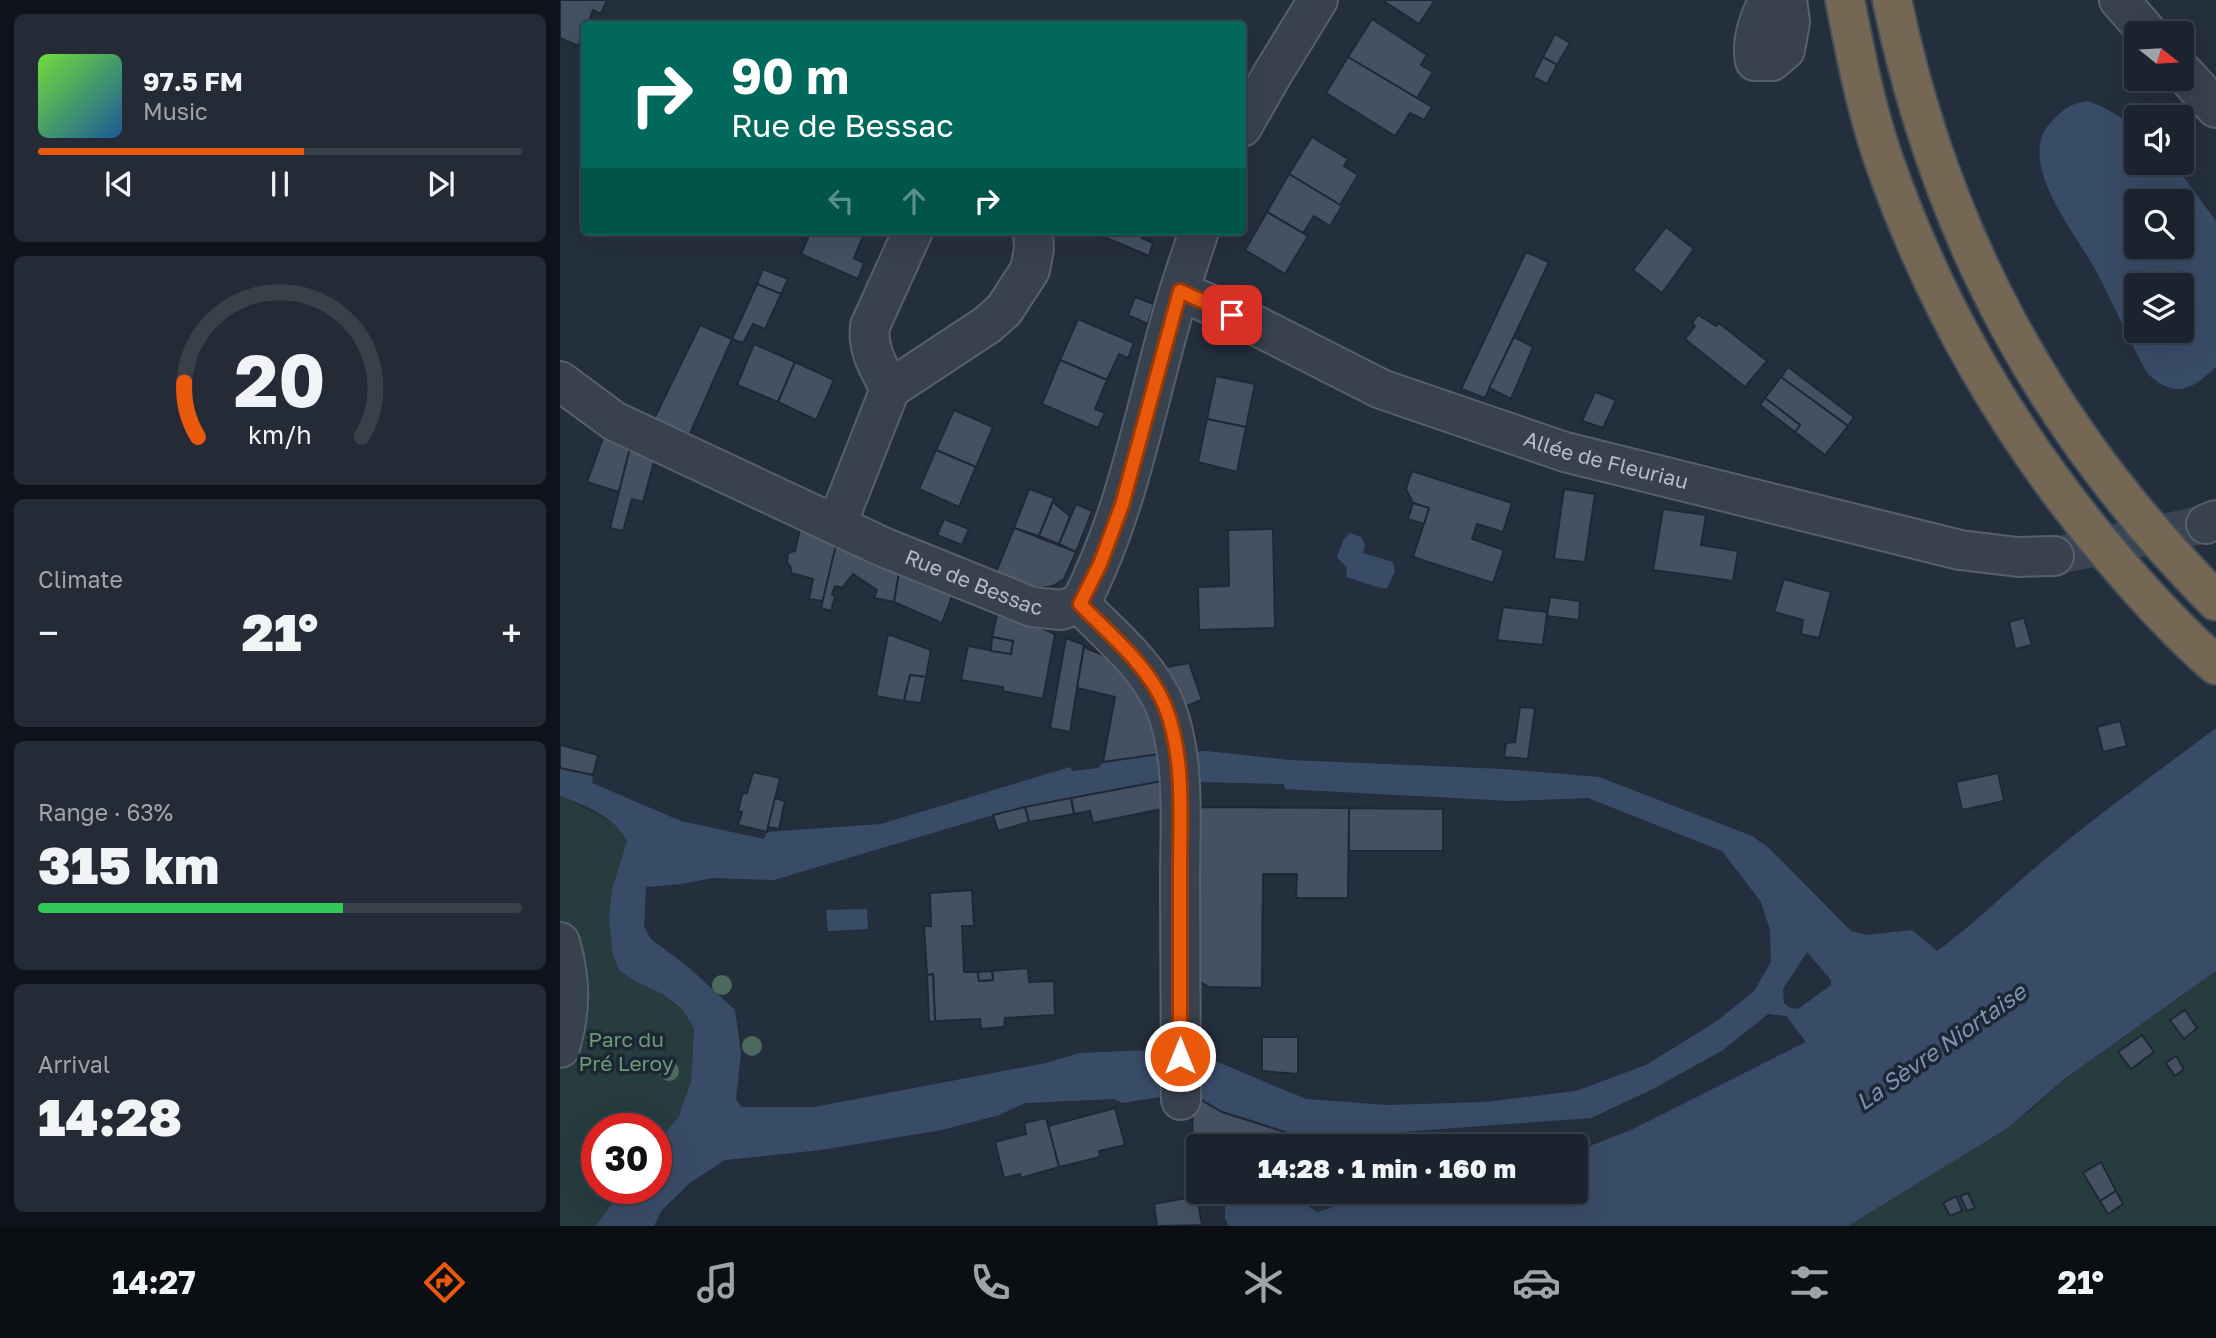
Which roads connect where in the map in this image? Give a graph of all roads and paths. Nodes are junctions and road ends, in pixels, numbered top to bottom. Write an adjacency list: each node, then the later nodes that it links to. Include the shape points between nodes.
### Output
1 (1318, 0): 10 (street)
2 (1770, 0): 3 (street, via 1753,50 1755,61 1772,61 1785,50 1790,22)
3 (1787, 0)
4 (1845, 0): 21 (highway, via 1882,155 1934,284 1993,396 2072,510 2179,633)
5 (1892, 0): 19 (highway, via 1925,133 1952,207 2010,329 2086,451)
6 (2119, 0): 7 (street)
7 (2137, 21)
8 (2194, 84): 9 (street)
9 (2216, 108)
10 (1246, 120)
11 (911, 235): 16 (street, via 868,339)
12 (1033, 235): 16 (street, via 1030,270 1004,310)
13 (1198, 235): 14 (street)
14 (1180, 291): 18 (street, Allée de Fleuriau, via 1381,389 1565,452 1960,550); 20 (street, via 1122,505)
15 (560, 381): 17 (street, Rue de Bessac, via 614,421)
16 (890, 389): 17 (street)
17 (837, 524): 20 (street, Rue de Bessac, via 1032,607 1061,610)
18 (2054, 556)
19 (2216, 601)
20 (1080, 604): 24 (street, via 1149,678 1165,706 1175,741 1180,803)
21 (2216, 666)
22 (560, 942): 23 (street, via 568,983 568,1018)
23 (560, 1048)
24 (1181, 1100)

